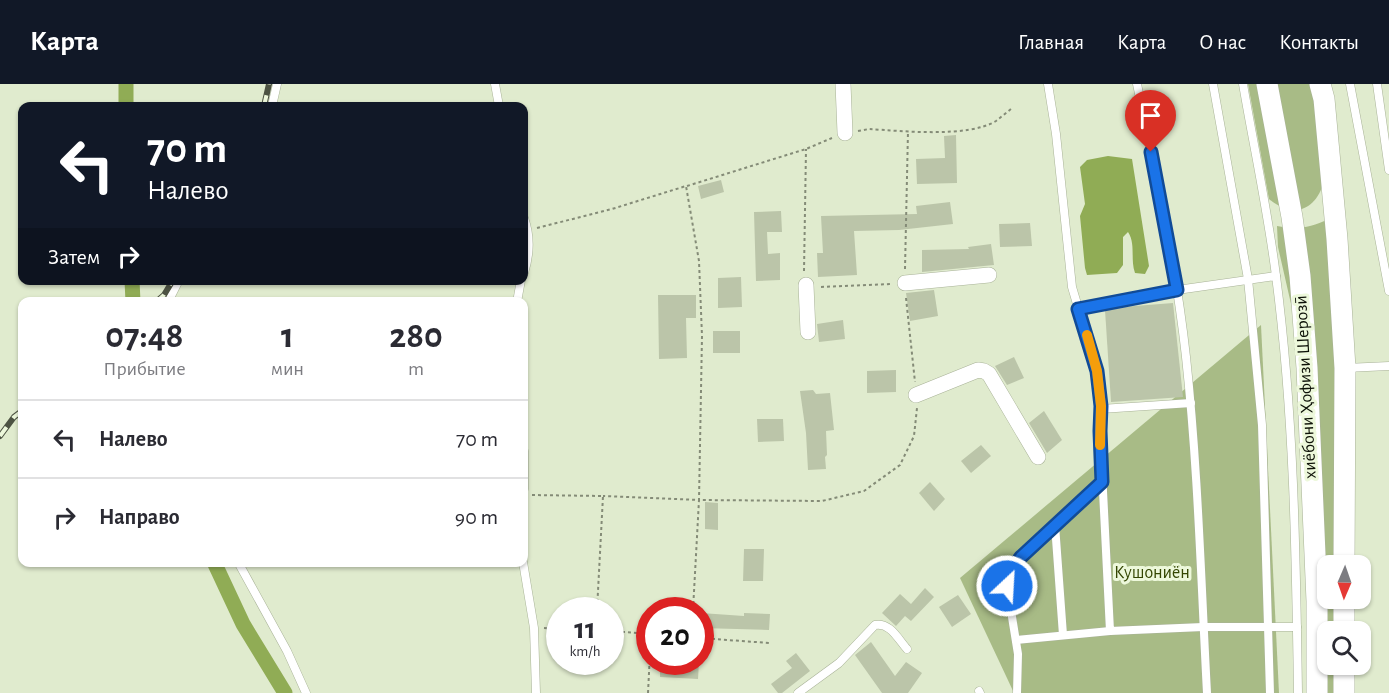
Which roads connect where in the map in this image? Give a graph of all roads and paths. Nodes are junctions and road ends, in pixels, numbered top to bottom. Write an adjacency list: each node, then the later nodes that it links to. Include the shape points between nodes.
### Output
1 (277, 84): 12 (lane)
2 (495, 84): 13 (lane)
3 (843, 84): 15 (street)
4 (1048, 84): 27 (lane, via 1072,287)
5 (1137, 84): 25 (lane)
6 (1212, 84): 22 (lane)
7 (1243, 84): 21 (lane)
8 (1267, 84): 66 (main road, хиёбони Ҳофизи Шерозӣ, via 1300,276 1317,601)
9 (1320, 84): 30 (main road, хиёбони Ҳофизи Шерозӣ, via 1337,239)
10 (1350, 84): 26 (lane)
11 (1377, 84): 17 (lane)
12 (273, 102)
13 (498, 102)
14 (908, 131): 23 (path)
15 (845, 133)
16 (806, 149): 24 (path)
17 (1389, 170)
18 (528, 231): 19 (lane); 38 (path, via 686,186 700,283)
19 (528, 259)
20 (989, 275): 23 (street)
21 (1276, 276): 22 (lane); 47 (lane, via 1287,391)
22 (1248, 279): 25 (lane); 46 (lane, via 1262,425)
23 (905, 283): 24 (path); 31 (path)
24 (806, 285): 28 (street)
25 (1177, 290): 27 (lane); 32 (lane)
26 (1389, 291)
27 (1078, 309): 33 (lane, via 1097,371)
28 (808, 332)
29 (1389, 366): 30 (lane)
30 (1345, 368): 40 (main road, хиёбони Ҳофизи Шерозӣ)
31 (916, 395): 34 (street, via 984,371); 38 (path, via 914,436 900,465 864,491 822,501)
32 (1191, 403): 33 (lane); 45 (lane)
33 (1101, 409): 35 (lane)
34 (1038, 457)
35 (1102, 482): 39 (lane); 50 (lane)
36 (528, 495): 37 (path)
37 (603, 496): 38 (path); 43 (path)
38 (699, 500): 44 (path)
39 (1055, 525): 51 (lane); 53 (lane, via 1010,572 1007,586)
40 (1344, 555)
41 (241, 567): 58 (lane)
42 (524, 567): 48 (lane)
43 (598, 597)
44 (694, 597)
45 (1203, 627): 46 (lane); 50 (lane); 63 (lane)
46 (1268, 627): 47 (lane); 64 (lane)
47 (1297, 627): 65 (lane)
48 (534, 628): 49 (path); 59 (lane)
49 (546, 628)
50 (1110, 631): 51 (lane)
51 (1063, 635): 53 (lane)
52 (714, 639): 54 (path)
53 (1016, 640): 62 (lane)
54 (769, 643)
55 (907, 649): 61 (lane, via 888,627 875,625 839,663)
56 (649, 675): 60 (path)
57 (1344, 675): 67 (main road)
58 (306, 693)
59 (536, 693)
60 (648, 693)
61 (798, 693)
62 (1017, 693)
63 (1207, 693)
64 (1270, 693)
65 (1298, 693)
66 (1317, 693)
67 (1344, 693)

